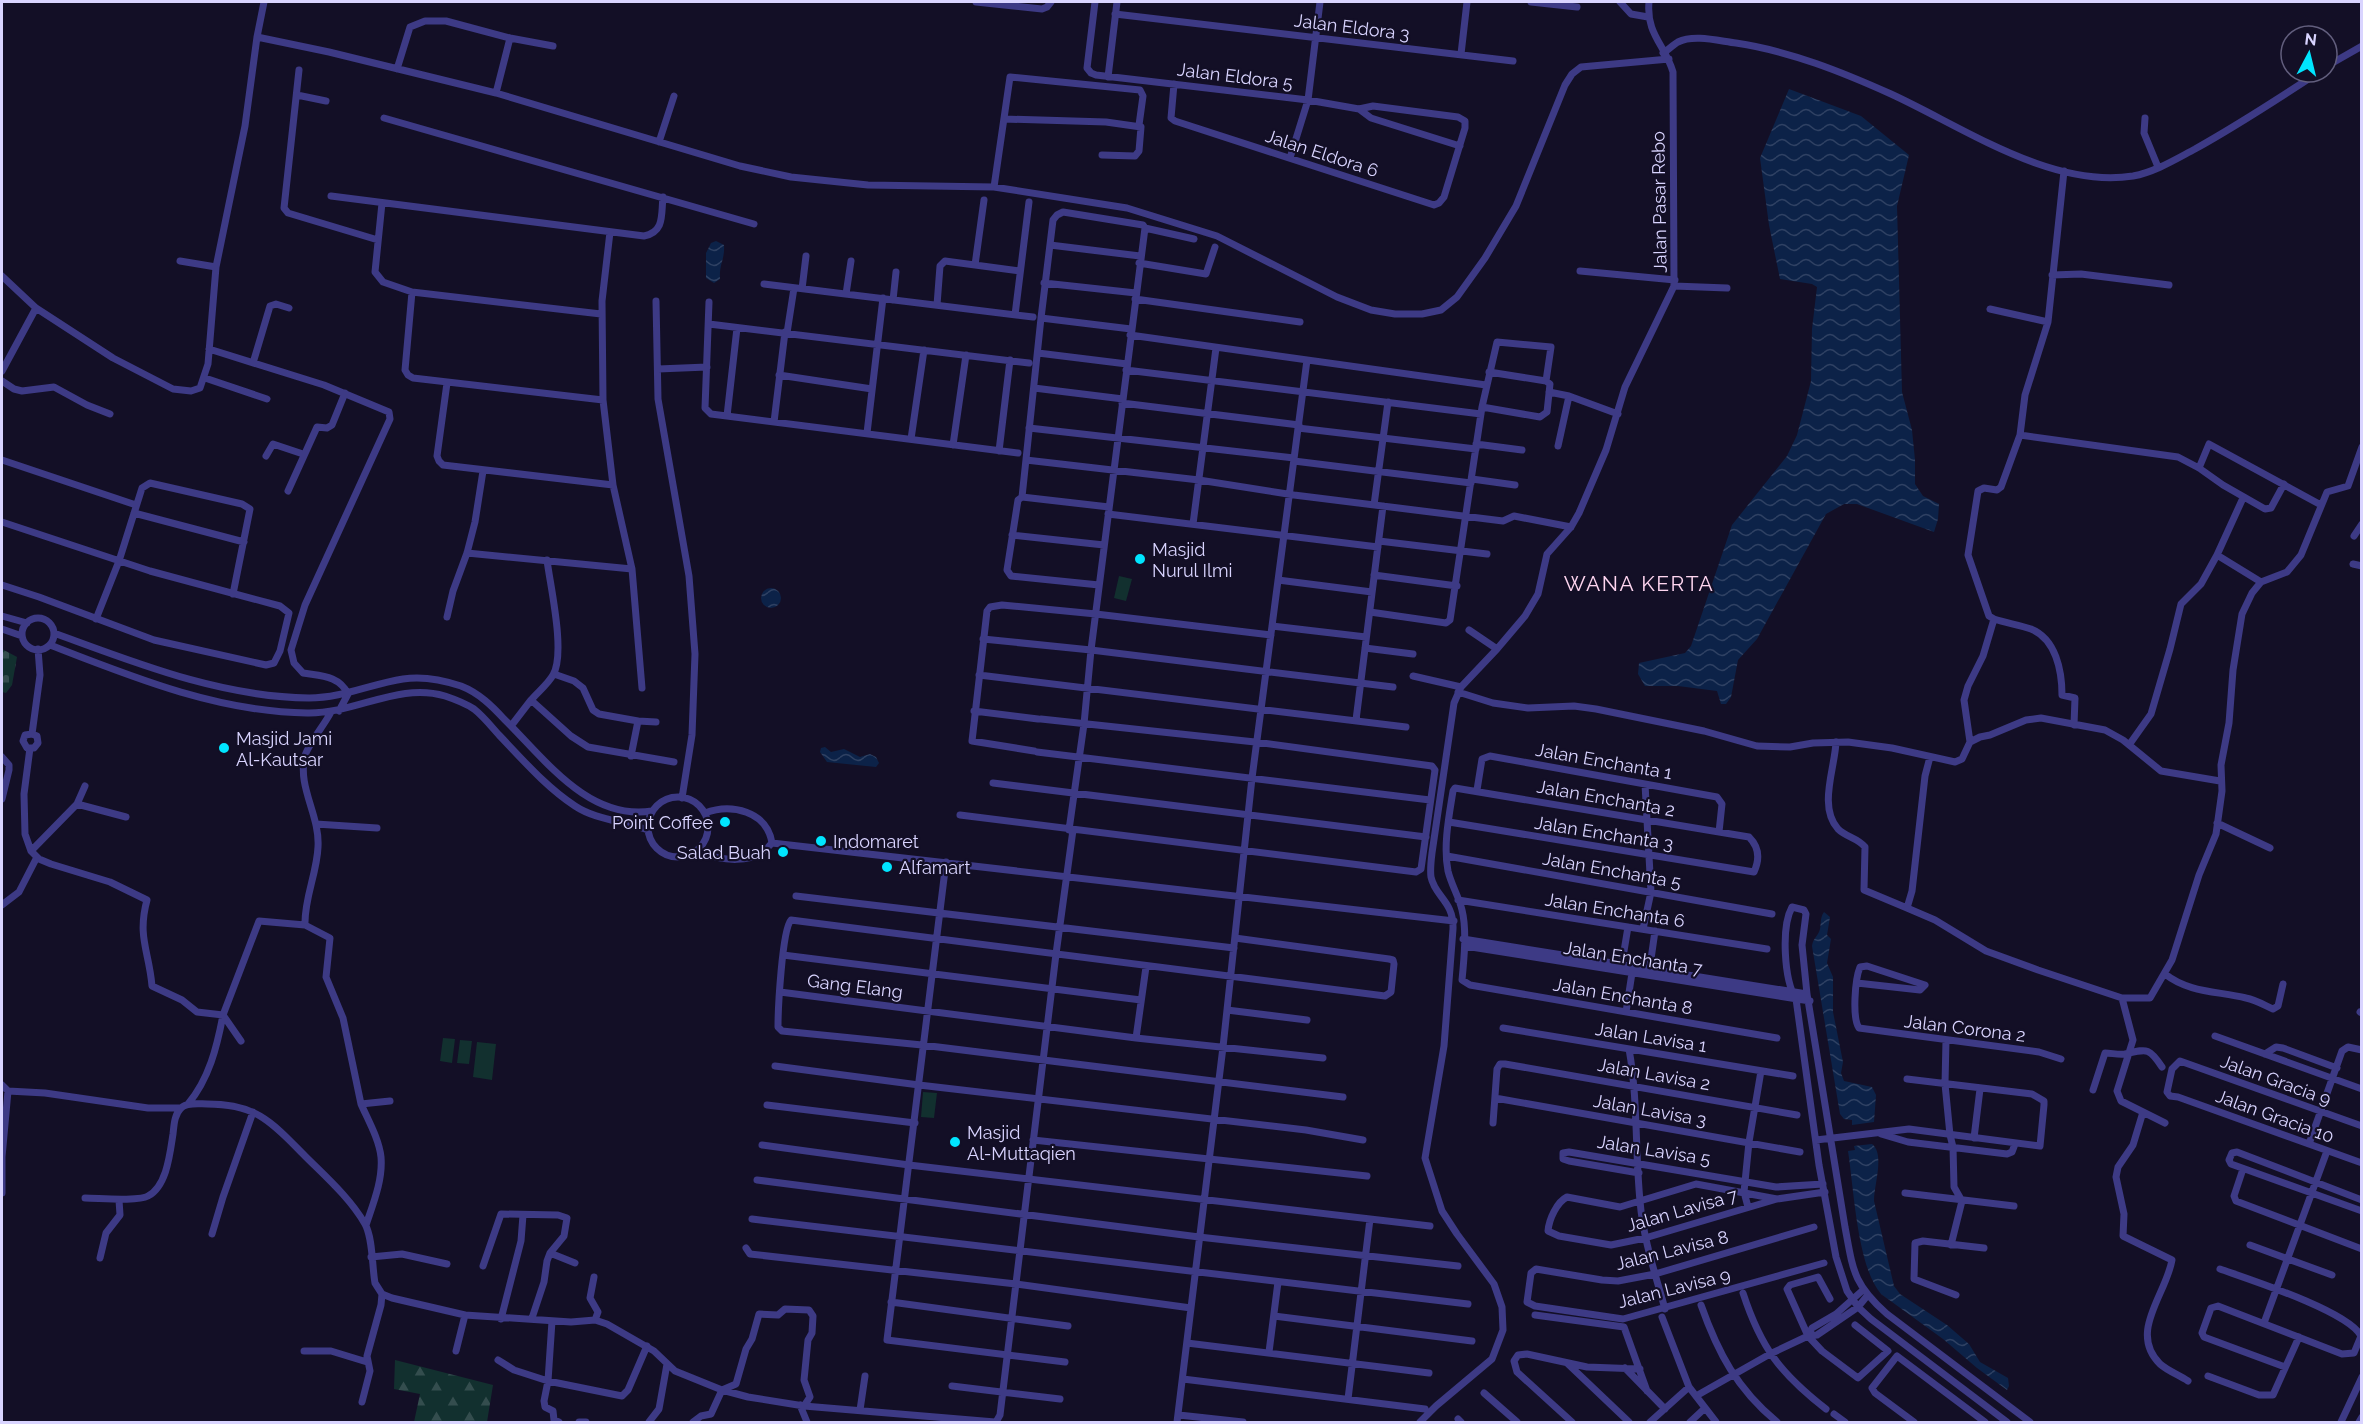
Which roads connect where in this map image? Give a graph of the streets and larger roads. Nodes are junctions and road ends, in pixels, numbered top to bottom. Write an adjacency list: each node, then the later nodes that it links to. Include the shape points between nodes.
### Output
1 (264, 2): 14 (street)
2 (976, 2): 10 (street, via 1027,8)
3 (1095, 2): 26 (street, via 1087,68 1090,73)
4 (1117, 2): 12 (street)
5 (1320, 2): 16 (street)
6 (1467, 2): 20 (street)
7 (1531, 2): 11 (street)
8 (1620, 2): 13 (street, via 1631,14)
9 (1649, 2): 13 (street)
10 (1049, 4)
11 (1577, 7)
12 (1115, 14): 16 (street, Jalan Eldora 3); 26 (street)
13 (1648, 17): 19 (street)
14 (257, 37): 24 (street); 63 (street, via 245,126)
15 (510, 38): 17 (street); 24 (street, via 446,21 425,21 410,27); 29 (street)
16 (1316, 38): 20 (street, Jalan Eldora 3); 32 (street)
17 (553, 46)
18 (2361, 46): 22 (street)
19 (1663, 53): 21 (street); 44 (street, via 1678,42 1694,39 1764,47 1802,58 1890,94 2013,153)
20 (1461, 54): 23 (street, Jalan Eldora 3)
21 (1669, 59): 45 (street, via 1581,66 1572,74 1516,206 1485,258 1457,297 1441,310 1422,314 1371,310 1337,297 1217,236 1158,217 1127,208); 70 (street, Jalan Pasar Rebo, via 1673,82)
22 (2339, 59)
23 (1513, 61)
24 (398, 69): 29 (street)
25 (300, 70): 30 (street)
26 (1108, 77): 27 (street, Jalan Eldora 5)
27 (1174, 84): 32 (street, Jalan Eldora 5); 42 (street, Jalan Eldora 6, via 1174,122)
28 (2301, 84): 43 (street, via 2250,118)
29 (496, 93): 39 (street)
30 (297, 95): 33 (street); 55 (street, via 284,208 288,213)
31 (674, 96): 39 (street)
32 (1308, 100): 34 (street, Jalan Eldora 5); 42 (street)
33 (326, 101)
34 (1359, 109): 40 (street, Jalan Eldora 5, via 1371,118); 40 (street, Jalan Eldora 5, via 1374,106 1458,117 1465,121)
35 (384, 118): 47 (street)
36 (2145, 118): 43 (street, via 2144,134)
37 (1004, 119): 38 (street); 38 (street, via 1010,77 1140,90 1143,96); 45 (street)
38 (1139, 125): 41 (street, via 1138,154)
39 (659, 142): 45 (street, via 791,177 837,183)
40 (1460, 146): 42 (street, Jalan Eldora 6, via 1444,197 1434,205)
41 (1102, 155)
42 (1290, 158)
43 (2158, 167): 44 (street, via 2135,176 2111,178)
44 (2064, 171): 67 (street)
45 (994, 187)
46 (331, 196): 50 (street)
47 (663, 197): 51 (street); 53 (street, via 659,229 654,234)
48 (984, 200): 62 (street)
49 (1029, 202): 64 (street)
50 (382, 203): 53 (street); 55 (street)
51 (754, 224)
52 (1145, 228): 54 (street); 56 (street, via 1140,223 1063,212 1053,220); 59 (street)
53 (610, 232): 87 (street)
54 (1194, 239)
55 (378, 240): 76 (street, via 378,277)
56 (1050, 245): 59 (street); 69 (street)
57 (1215, 247): 59 (street, via 1206,274)
58 (806, 256): 75 (street)
59 (1140, 260): 78 (street)
60 (180, 261): 63 (street)
61 (851, 261): 77 (street)
62 (975, 265): 64 (street); 83 (street, via 942,263)
63 (216, 267): 98 (street)
64 (1020, 271): 88 (street)
65 (1580, 271): 70 (street)
66 (896, 272): 80 (street)
67 (2052, 275): 72 (street, via 2081,274); 92 (street)
68 (2, 276): 84 (street)
69 (1044, 283): 78 (street); 90 (street)
70 (1674, 283): 74 (street); 132 (street, Jalan Pasar Rebo, via 1625,387)
71 (764, 284): 73 (street)
72 (2169, 285)
73 (794, 288): 75 (street); 95 (street)
74 (1727, 288)
75 (802, 289): 77 (street)
76 (412, 292): 87 (street); 117 (street, via 405,370 413,378)
77 (846, 294): 79 (street)
78 (1135, 296): 91 (street); 96 (street)
79 (883, 298): 80 (street); 97 (street)
80 (893, 300): 83 (street)
81 (656, 301): 109 (street)
82 (709, 302): 93 (street)
83 (937, 305): 88 (street)
84 (36, 308): 110 (street); 113 (street, via 113,358 173,389 191,392 200,388)
85 (289, 308): 105 (street, via 270,306)
86 (1990, 309): 92 (street)
87 (601, 314): 126 (street)
88 (1015, 315): 89 (street)
89 (1033, 317)
90 (1041, 318): 96 (street); 101 (street)
91 (1300, 322)
92 (2048, 322): 138 (street, via 2025,395)
93 (709, 324): 94 (street); 107 (street)
94 (737, 328): 95 (street); 133 (street)
95 (786, 332): 97 (street); 112 (street)
96 (1131, 332): 99 (street); 108 (street)
97 (877, 344): 100 (street); 120 (street)
98 (209, 348): 105 (street); 113 (street)
99 (1216, 348): 104 (street); 114 (street)
100 (924, 350): 102 (street); 141 (street)
101 (1038, 353): 108 (street); 119 (street)
102 (966, 355): 103 (street); 142 (street)
103 (1010, 360): 106 (street); 148 (street)
104 (1307, 360): 118 (street); 121 (street)
105 (253, 363): 123 (street)
106 (1029, 363)
107 (707, 367): 109 (street); 133 (street, via 705,408 711,414)
108 (1127, 367): 114 (street); 127 (street)
109 (658, 369): 259 (street, via 663,434 689,576 695,654 692,735)
110 (2, 371)
111 (1489, 372): 116 (street); 116 (street, via 1497,342 1551,347); 118 (street)
112 (779, 375): 120 (street); 134 (street)
113 (205, 378): 125 (street)
114 (1212, 380): 121 (street); 131 (street)
115 (2, 381): 130 (street, via 22,391 54,387)
116 (1546, 381): 122 (street, via 1550,384)
117 (447, 383): 126 (street); 156 (street, via 439,461 443,465)
118 (1486, 385): 129 (street)
119 (1034, 388): 127 (street); 136 (street)
120 (872, 389): 137 (street)
121 (1303, 391): 128 (street); 135 (street)
122 (1549, 392): 124 (street); 129 (street, via 1547,412 1540,417)
123 (345, 393): 150 (street, via 332,425 317,427); 231 (street, via 382,407 389,412 390,419 314,583 291,650 294,663 303,673 334,679)
124 (1569, 396): 132 (street); 144 (street)
125 (267, 399)
126 (603, 400): 161 (street)
127 (1122, 401): 131 (street); 139 (street)
128 (1388, 402): 129 (street); 140 (street)
129 (1481, 411): 143 (street)
130 (110, 414)
131 (1207, 414): 135 (street); 146 (street)
132 (1618, 414): 177 (street, Jalan Pasar Rebo)
133 (727, 416): 134 (street)
134 (774, 422): 137 (street)
135 (1298, 426): 140 (street); 154 (street)
136 (1029, 428): 139 (street); 153 (street)
137 (867, 433): 141 (street)
138 (2020, 435): 155 (street, via 2178,458); 206 (street, via 2001,487 1978,491 1968,550 1988,614)
139 (1118, 437): 146 (street); 157 (street)
140 (1383, 438): 143 (street); 158 (street)
141 (911, 439): 142 (street)
142 (952, 445): 148 (street)
143 (1476, 446): 147 (street); 160 (street)
144 (1558, 446)
145 (2361, 447): 169 (street, via 2348,486 2327,492)
146 (1203, 448): 154 (street); 159 (street)
147 (1522, 450)
148 (999, 451): 149 (street)
149 (1018, 453)
150 (303, 454): 151 (street, via 273,444); 164 (street)
151 (266, 456)
152 (2, 460): 171 (street)
153 (1026, 460): 157 (street); 166 (street)
154 (1294, 460): 158 (street); 165 (street)
155 (2199, 468): 162 (street, via 2209,444); 167 (street)
156 (483, 471): 161 (street); 185 (street)
157 (1114, 471): 159 (street); 172 (street)
158 (1379, 471): 160 (street); 168 (street)
159 (1199, 480): 165 (street); 175 (street)
160 (1471, 481): 163 (street); 173 (street)
161 (613, 484): 192 (street)
162 (2284, 484): 167 (street, via 2268,510); 169 (street)
163 (1515, 485)
164 (288, 491)
165 (1290, 494): 168 (street); 178 (street)
166 (1022, 497): 172 (street); 179 (street, via 1018,500)
167 (2243, 498): 187 (street)
168 (1374, 505): 170 (street)
169 (2321, 505): 195 (street, via 2295,564 2287,572)
170 (1383, 506): 173 (street); 182 (street)
171 (135, 509): 181 (street); 181 (street, via 142,488 150,483 242,504 250,509); 189 (street)
172 (1109, 511): 175 (street); 183 (street)
173 (1466, 516): 177 (street, via 1503,521 1514,516); 184 (street)
174 (2, 522): 189 (street)
175 (1193, 524): 178 (street)
176 (2361, 524): 180 (street)
177 (1571, 527): 219 (street, Jalan Pasar Rebo, via 1547,555 1541,588 1529,609)
178 (1284, 535): 182 (street); 194 (street)
179 (1012, 536): 183 (street); 197 (street, via 1007,570 1011,576)
180 (2354, 536)
181 (244, 542): 200 (street)
182 (1378, 544): 184 (street); 193 (street)
183 (1104, 545): 197 (street)
184 (1462, 551): 186 (street); 198 (street)
185 (467, 553): 188 (street); 204 (street)
186 (1487, 554)
187 (2217, 555): 195 (street); 246 (street, via 2202,584 2181,604 2151,714)
188 (547, 560): 192 (street); 223 (street, via 558,645)
189 (119, 561): 200 (street); 205 (street)
190 (2353, 564): 191 (street)
191 (2361, 566)
192 (632, 569): 229 (street)
193 (1374, 576): 198 (street); 199 (street)
194 (1278, 580): 199 (street); 208 (street)
195 (2261, 582): 253 (street, via 2242,615)
196 (2, 585): 205 (street)
197 (1100, 585): 202 (street)
198 (1457, 586): 201 (street, via 1446,623)
199 (1372, 592): 201 (street)
200 (233, 594): 205 (street, via 280,606 289,614 274,663 253,663 154,640)
201 (1370, 612): 214 (street)
202 (1096, 614): 212 (street); 215 (street, via 993,606 987,611); 220 (street)
203 (2, 616): 207 (street)
204 (447, 617)
205 (96, 619)
206 (1994, 619): 240 (street, via 2043,635 2060,672 2062,695 2075,698); 245 (street, via 1965,699)
207 (27, 623): 211 (street, via 43,619); 213 (street)
208 (1272, 626): 212 (street); 214 (street)
209 (2, 629): 213 (street)
210 (1469, 630): 219 (street)
211 (54, 633): 216 (street); 231 (street, via 150,668 216,686 309,698)
212 (1271, 635): 222 (street)
213 (22, 636): 218 (street, via 28,647)
214 (1366, 637): 217 (street)
215 (983, 639): 220 (street); 224 (street)
216 (50, 645): 218 (street); 234 (street, via 142,681 215,701 264,710)
217 (1365, 648): 221 (street); 226 (street)
218 (38, 649): 281 (street, via 40,675 32,734 38,742 30,748 24,794 25,834)
219 (1497, 649): 230 (street, Jalan Pasar Rebo)
220 (1091, 650): 222 (street); 227 (street)
221 (1413, 654)
222 (1266, 671): 226 (street); 233 (street)
223 (554, 674): 232 (street); 237 (street, via 583,688 593,710 599,714)
224 (979, 675): 227 (street); 235 (street)
225 (1413, 676): 230 (street)
226 (1360, 683): 228 (street); 236 (street)
227 (1088, 687): 233 (street); 239 (street)
228 (1393, 687)
229 (642, 688)
230 (1459, 690): 244 (street, via 1493,703 1596,709 1704,730 1765,747); 295 (street, via 1431,870 1431,879)
231 (348, 694): 234 (street); 241 (street, via 403,679 442,681 478,695)
232 (531, 700): 241 (street); 247 (street, via 588,747)
233 (1261, 708): 236 (street); 243 (street)
234 (335, 711): 271 (street, via 305,753 303,782); 273 (street, via 406,692 442,695 461,702 473,708 545,783 575,806 594,816)
235 (974, 711): 239 (street); 249 (street, via 972,741)
236 (1356, 720): 242 (street)
237 (638, 721): 238 (street); 247 (street)
238 (656, 722)
239 (1084, 724): 243 (street); 249 (street)
240 (2074, 724): 245 (street, via 2041,718 2026,720); 246 (street, via 2105,730)
241 (511, 726): 263 (street, via 554,770 598,804 624,812)
242 (1406, 727)
243 (1257, 742): 252 (street); 261 (street, via 1432,766 1436,770)
244 (1836, 742): 250 (street); 292 (street, via 1828,804 1832,820 1839,831 1865,847 1864,890)
245 (1970, 742): 250 (street, via 1964,758 1957,761)
246 (2129, 745): 253 (street, via 2161,771)
247 (631, 756): 251 (street)
248 (2, 757): 260 (street, via 9,765)
249 (1078, 757): 252 (street); 258 (street)
250 (1930, 757): 292 (street)
251 (674, 762)
252 (1252, 778): 261 (street); 266 (street)
253 (2220, 781): 270 (street)
254 (993, 783): 258 (street)
255 (1645, 784): 257 (street, Jalan Enchanta 1, via 1486,756 1480,763); 268 (street); 275 (street, Jalan Enchanta 1, via 1717,797 1722,804)
256 (85, 786): 262 (street)
257 (1477, 790): 268 (street, Jalan Enchanta 2); 269 (street, Jalan Enchanta 2, via 1459,787 1453,791)
258 (1073, 793): 266 (street); 274 (street)
259 (682, 798): 263 (street, via 665,800); 264 (street, via 695,802)
260 (2, 800)
261 (1430, 800): 276 (street)
262 (77, 804): 267 (street); 281 (street)
263 (652, 811): 273 (street)
264 (705, 813): 277 (street, via 722,808 743,810 768,830); 280 (street, via 707,838)
265 (960, 815): 274 (street)
266 (1249, 815): 276 (street); 279 (street)
267 (126, 817)
268 (1648, 821): 275 (street, Jalan Enchanta 2); 282 (street)
269 (1449, 822): 282 (street, Jalan Enchanta 3); 283 (street)
270 (2217, 823): 278 (street); 313 (street, via 2212,847)
271 (316, 824): 272 (street); 296 (street, via 317,860)
272 (377, 828)
273 (648, 830): 280 (street, via 654,846 667,856 683,857)
274 (1071, 830): 279 (street); 286 (street)
275 (1719, 832): 285 (street, Jalan Enchanta 2, via 1749,837 1756,844)
276 (1426, 837): 279 (street, via 1421,867 1416,872)
277 (772, 843): 280 (street, via 765,851 741,859 719,859); 284 (street)
278 (2270, 848)
279 (1245, 850): 288 (street)
280 (697, 851)
281 (34, 854): 291 (street, via 19,892); 327 (street, via 147,900 142,920 152,987 196,1011)
282 (1650, 855): 285 (street, Jalan Enchanta 3); 287 (street)
283 (1447, 856): 287 (street, Jalan Enchanta 5); 290 (street)
284 (946, 862): 286 (street); 293 (street)
285 (1754, 872)
286 (1066, 876): 288 (street); 297 (street)
287 (1651, 892): 294 (street, Jalan Enchanta 5); 299 (street)
288 (1240, 895): 295 (street); 302 (street)
289 (796, 896): 293 (street)
290 (1458, 900): 298 (street, Jalan Enchanta 6); 303 (street, via 1463,912)
291 (2, 905)
292 (1907, 908): 321 (street, via 1986,951)
293 (940, 912): 297 (street); 301 (street)
294 (1772, 914)
295 (1454, 921): 543 (street, via 1444,1046 1425,1158 1442,1211 1494,1284 1502,1307 1503,1330 1492,1359)
296 (305, 925): 327 (street, via 259,921); 367 (street, via 330,938 326,976 343,1018)
297 (1059, 927): 304 (street); 306 (street)
298 (1628, 927): 299 (street, Jalan Enchanta 6); 309 (street)
299 (1643, 929): 300 (street, Jalan Enchanta 6)
300 (1655, 931): 305 (street, Jalan Enchanta 6); 310 (street)
301 (936, 938): 306 (street); 307 (street, via 791,920); 312 (street)
302 (1235, 938): 304 (street); 314 (street, via 1389,959 1394,964 1391,992 1385,996)
303 (1464, 943): 309 (street, Jalan Enchanta 7); 326 (street, Jalan Enchanta 8, via 1464,983)
304 (1234, 948): 314 (street)
305 (1767, 949)
306 (1056, 954): 308 (street); 317 (street)
307 (783, 955): 312 (street); 318 (street)
308 (1146, 967): 314 (street); 322 (street)
309 (1621, 968): 310 (street, Jalan Enchanta 7); 311 (street, Jalan Enchanta 7)
310 (1649, 972): 311 (street, Jalan Enchanta 7); 319 (street, Jalan Enchanta 7); 323 (street, Jalan Enchanta 7)
311 (1632, 973): 326 (street)
312 (932, 974): 317 (street); 324 (street)
313 (2165, 974): 316 (street, via 2187,986 2246,998 2273,1009 2278,1006); 321 (street, via 2150,998)
314 (1231, 976): 325 (street)
315 (1857, 983): 315 (street, via 1860,967 1867,966 1923,983 1925,988); 334 (street, Jalan Corona 2, via 1855,1021 1859,1028)
316 (2283, 984)
317 (1052, 988): 322 (street); 329 (street)
318 (780, 992): 324 (street, Gang Elang); 336 (street, via 780,1030)
319 (1791, 992): 320 (street, Jalan Enchanta 7); 320 (street, via 1786,943 1790,909 1797,907 1806,914 1802,945); 323 (street)
320 (1808, 998): 323 (street, Jalan Enchanta 7); 387 (street)
321 (2122, 998): 340 (street, via 2133,1035)
322 (1141, 999): 332 (street)
323 (1796, 999): 386 (street)
324 (927, 1010): 329 (street, Gang Elang); 336 (street)
325 (1227, 1010): 328 (street); 337 (street)
326 (1626, 1012): 333 (street, Jalan Enchanta 8)
327 (223, 1015): 335 (street); 366 (street, via 214,1056 197,1094)
328 (1307, 1020)
329 (1047, 1027): 332 (street, Gang Elang); 344 (street)
330 (1503, 1028): 338 (street, Jalan Lavisa 1)
331 (2215, 1036): 341 (street)
332 (1136, 1038): 337 (street, Gang Elang)
333 (1777, 1038)
334 (1946, 1040): 343 (street, Jalan Corona 2, via 2039,1052); 354 (street)
335 (241, 1041)
336 (922, 1045): 344 (street); 356 (street)
337 (1223, 1047): 342 (street, Gang Elang); 353 (street)
338 (1629, 1049): 349 (street, Jalan Lavisa 1); 357 (street)
339 (2361, 1050): 348 (street, via 2348,1047 2342,1051)
340 (2129, 1052): 347 (street, via 2152,1052); 359 (street, via 2105,1053); 372 (street, via 2117,1091 2121,1101)
341 (2265, 1054): 348 (street, via 2276,1047 2283,1048); 351 (street)
342 (1323, 1058)
343 (2061, 1059)
344 (1043, 1061): 353 (street); 364 (street)
345 (2180, 1061): 373 (street, Jalan Gracia 9); 391 (street, Jalan Gracia 10, via 2172,1069 2170,1096)
346 (775, 1066): 356 (street)
347 (2162, 1067)
348 (2337, 1068): 351 (street)
349 (1761, 1071): 350 (street, Jalan Lavisa 1); 369 (street)
350 (1793, 1076)
351 (2333, 1078): 360 (street); 373 (street)
352 (1906, 1079): 354 (street)
353 (1219, 1082): 362 (street); 375 (street)
354 (1945, 1084): 358 (street); 382 (street)
355 (2, 1085): 361 (street)
356 (919, 1085): 364 (street); 376 (street)
357 (1635, 1086): 363 (street, Jalan Lavisa 2, via 1500,1064); 369 (street, Jalan Lavisa 2); 378 (street)
358 (1980, 1089): 383 (street); 390 (street, via 2024,1091 2044,1101 2040,1146)
359 (2093, 1089)
360 (2361, 1089)
361 (8, 1091): 370 (street, via 148,1108); 409 (street)
362 (1342, 1097)
363 (1495, 1098): 377 (street); 378 (street, Jalan Lavisa 3)
364 (1038, 1099): 375 (street); 384 (street)
365 (390, 1101): 367 (street)
366 (188, 1104): 370 (street); 371 (street, via 224,1105)
367 (361, 1104): 426 (street, via 381,1161 375,1200)
368 (767, 1105): 376 (street)
369 (1755, 1107): 374 (street, Jalan Lavisa 2); 388 (street)
370 (181, 1108): 413 (street, via 175,1118 169,1159 159,1185 145,1198)
371 (253, 1112): 426 (street, via 267,1120 324,1175); 430 (street)
372 (2143, 1112): 379 (street); 514 (street, via 2116,1178 2124,1214 2123,1236 2172,1260 2146,1336 2159,1363)
373 (2321, 1112): 380 (street, Jalan Gracia 9); 391 (street)
374 (1797, 1115)
375 (1214, 1120): 385 (street); 395 (street)
376 (915, 1123): 398 (street)
377 (1493, 1123)
378 (1636, 1123): 388 (street, Jalan Lavisa 3); 396 (street)
379 (2165, 1123)
380 (2361, 1126)
381 (1876, 1133): 382 (street, via 1909,1129); 387 (street); 392 (street, via 1908,1142)
382 (1950, 1135): 383 (street); 392 (street)
383 (1974, 1138): 390 (street)
384 (1033, 1140): 395 (street); 402 (street)
385 (1363, 1140)
386 (1816, 1140): 387 (street); 406 (street)
387 (1832, 1140): 461 (street, via 1851,1258)
388 (1749, 1142): 394 (street, Jalan Lavisa 3); 404 (street)
389 (762, 1144): 398 (street)
390 (2015, 1144): 392 (street, via 2007,1154)
391 (2309, 1144): 393 (street, Jalan Gracia 10)
392 (1953, 1147): 418 (street, via 1954,1187)
393 (2327, 1151): 397 (street, Jalan Gracia 10); 405 (street)
394 (1800, 1152)
395 (1209, 1161): 401 (street); 415 (street)
396 (1637, 1162): 400 (street); 400 (street, Jalan Lavisa 5, via 1569,1152 1562,1157); 404 (street, Jalan Lavisa 5)
397 (2361, 1163)
398 (909, 1165): 402 (street); 414 (street)
399 (2243, 1168): 405 (street, via 2231,1164 2232,1153); 408 (street); 427 (street, via 2236,1201)
400 (1639, 1173): 416 (street)
401 (1367, 1176)
402 (1029, 1179): 415 (street); 422 (street)
403 (757, 1180): 414 (street)
404 (1747, 1181): 406 (street, Jalan Lavisa 5, via 1776,1187); 407 (street)
405 (2316, 1181): 408 (street); 417 (street)
406 (1824, 1188): 412 (street, Jalan Lavisa 7); 465 (street, via 1841,1275)
407 (1744, 1192): 412 (street); 416 (street, via 1696,1184); 420 (street)
408 (2312, 1192): 421 (street); 427 (street)
409 (2, 1193)
410 (1905, 1193): 418 (street)
411 (85, 1198): 413 (street)
412 (1776, 1199): 420 (street, Jalan Lavisa 7)
413 (119, 1200): 443 (street, via 120,1215 106,1233)
414 (906, 1200): 422 (street); 431 (street)
415 (1205, 1200): 425 (street); 432 (street)
416 (1640, 1200): 433 (street); 433 (street, Jalan Lavisa 7, via 1617,1207 1565,1198 1547,1227 1549,1232 1611,1245)
417 (2361, 1200)
418 (1962, 1201): 419 (street); 434 (street)
419 (2014, 1206)
420 (1748, 1207): 433 (street, Jalan Lavisa 7)
421 (2361, 1211)
422 (1024, 1214): 432 (street); 439 (street)
423 (523, 1215): 440 (street, via 567,1218 564,1236); 448 (street, via 501,1214); 478 (street, via 521,1241)
424 (752, 1219): 431 (street)
425 (1370, 1220): 428 (street); 441 (street)
426 (366, 1225): 442 (street)
427 (2300, 1225): 438 (street); 444 (street)
428 (1430, 1226)
429 (1814, 1227): 453 (street, Jalan Lavisa 8)
430 (212, 1234)
431 (900, 1235): 439 (street); 451 (street)
432 (1199, 1237): 441 (street); 452 (street)
433 (1645, 1238): 453 (street)
434 (1951, 1245): 437 (street); 463 (street, via 1916,1241 1914,1279)
435 (2250, 1245): 444 (street)
436 (746, 1248): 451 (street, via 750,1254)
437 (1984, 1248)
438 (2361, 1249)
439 (1020, 1250): 452 (street); 457 (street)
440 (550, 1253): 445 (street); 477 (street)
441 (1365, 1256): 449 (street); 459 (street)
442 (371, 1257): 447 (street, via 402,1254); 462 (street, via 375,1283)
443 (100, 1258)
444 (2288, 1259): 454 (street); 458 (street)
445 (575, 1263)
446 (1824, 1263): 472 (street, Jalan Lavisa 9)
447 (447, 1264)
448 (483, 1266)
449 (1458, 1266)
450 (2220, 1269): 458 (street)
451 (896, 1271): 457 (street); 466 (street)
452 (1195, 1272): 456 (street); 471 (street)
453 (1655, 1274): 468 (street, Jalan Lavisa 8, via 1609,1281 1536,1269 1531,1273 1528,1290); 472 (street)
454 (2332, 1275)
455 (594, 1277): 480 (street, via 590,1298 598,1312)
456 (1278, 1282): 459 (street); 475 (street)
457 (1016, 1284): 471 (street); 479 (street)
458 (2277, 1289): 482 (street); 487 (street, via 2322,1309 2358,1330 2361,1336 2354,1353 2348,1355)
459 (1360, 1292): 467 (street); 485 (street)
460 (1743, 1293): 494 (street)
461 (1865, 1293): 465 (street); 470 (street); 532 (street)
462 (382, 1294): 473 (street); 497 (street)
463 (1956, 1295)
464 (1830, 1299): 486 (street, via 1820,1278 1787,1287)
465 (1853, 1300): 470 (street); 486 (street, via 1812,1328)
466 (891, 1302): 479 (street); 495 (street, via 886,1338 889,1342)
467 (1468, 1304)
468 (1530, 1305): 472 (street, Jalan Lavisa 9, via 1612,1319)
469 (1701, 1305): 507 (street)
470 (1858, 1307): 486 (street, via 1816,1335); 554 (street)
471 (1191, 1308): 489 (street)
472 (1665, 1309)
473 (465, 1315): 478 (street); 492 (street)
474 (1534, 1315): 505 (street, via 1624,1327)
475 (1274, 1316): 485 (street); 493 (street)
476 (1662, 1317): 516 (street)
477 (532, 1318): 478 (street); 481 (street)
478 (501, 1319)
479 (1011, 1319): 484 (street); 495 (street)
480 (595, 1320): 481 (street); 490 (street)
481 (552, 1321): 513 (street)
482 (2264, 1323): 487 (street); 503 (street, via 2218,1306 2210,1311 2202,1333 2204,1338)
483 (1855, 1324): 486 (street, via 1888,1350 1858,1378)
484 (1068, 1326)
485 (1356, 1328): 488 (street); 501 (street)
486 (1808, 1336): 494 (street)
487 (2299, 1337): 503 (street)
488 (1472, 1341)
489 (1186, 1343): 493 (street); 512 (street)
490 (646, 1346): 499 (street); 513 (street, via 622,1396)
491 (304, 1351): 497 (street, via 331,1351)
492 (456, 1351)
493 (1269, 1352): 501 (street)
494 (1770, 1354): 507 (street); 526 (street, via 1799,1387)
495 (1007, 1355): 498 (street); 519 (street)
496 (498, 1360): 513 (street, via 514,1370)
497 (366, 1362): 524 (street, via 370,1371)
498 (1065, 1362)
499 (667, 1364): 517 (street); 538 (street, via 659,1409)
500 (1568, 1364): 502 (street); 509 (street); 545 (street, via 1527,1354 1518,1355 1514,1361 1517,1372)
501 (1352, 1365): 506 (street); 523 (street)
502 (1587, 1367): 504 (street); 509 (street)
503 (2285, 1367): 510 (street, via 2273,1395 2268,1396)
504 (1625, 1368): 505 (street); 518 (street)
505 (1640, 1369): 518 (street)
506 (1429, 1373)
507 (1733, 1375): 521 (street); 550 (street)
508 (865, 1376): 530 (street)
509 (1578, 1376): 546 (street)
510 (2208, 1376)
511 (2361, 1377): 557 (street)
512 (1183, 1379): 523 (street); 534 (street)
513 (548, 1381): 535 (street, via 544,1405)
514 (2188, 1381)
515 (952, 1386): 519 (street)
516 (1689, 1387): 521 (street); 528 (street)
517 (722, 1390): 525 (street); 525 (street, via 736,1384 759,1314 809,1310 813,1316 812,1333 804,1380 810,1397); 539 (street, via 711,1414)
518 (1647, 1391): 528 (street)
519 (1002, 1392): 522 (street); 541 (street)
520 (1484, 1393): 544 (street)
521 (1696, 1396): 529 (street)
522 (1060, 1399)
523 (1348, 1399): 527 (street)
524 (362, 1402)
525 (802, 1405): 530 (street); 540 (street)
526 (1826, 1408)
527 (1425, 1409)
528 (1665, 1409): 547 (street)
529 (1704, 1409): 548 (street); 549 (street)
530 (860, 1410): 541 (street)
531 (1834, 1414): 551 (street)
532 (2020, 1415): 555 (street); 556 (street)
533 (2361, 1417): 558 (street)
534 (1178, 1419): 542 (street)
535 (559, 1422)
536 (579, 1422): 537 (street)
537 (586, 1422)
538 (649, 1422)
539 (693, 1422)
540 (807, 1422)
541 (996, 1422)
542 (1243, 1422)
543 (1420, 1422)
544 (1517, 1422)
545 (1572, 1422)
546 (1629, 1422)
547 (1650, 1422)
548 (1690, 1422)
549 (1716, 1422)
550 (1777, 1422)
551 (1845, 1422)
552 (1914, 1422): 553 (street, via 1873,1390 1872,1385 1897,1356)
553 (1985, 1422)
554 (2007, 1422)
555 (2014, 1422)
556 (2029, 1422)
557 (2341, 1422)
558 (2360, 1422)

